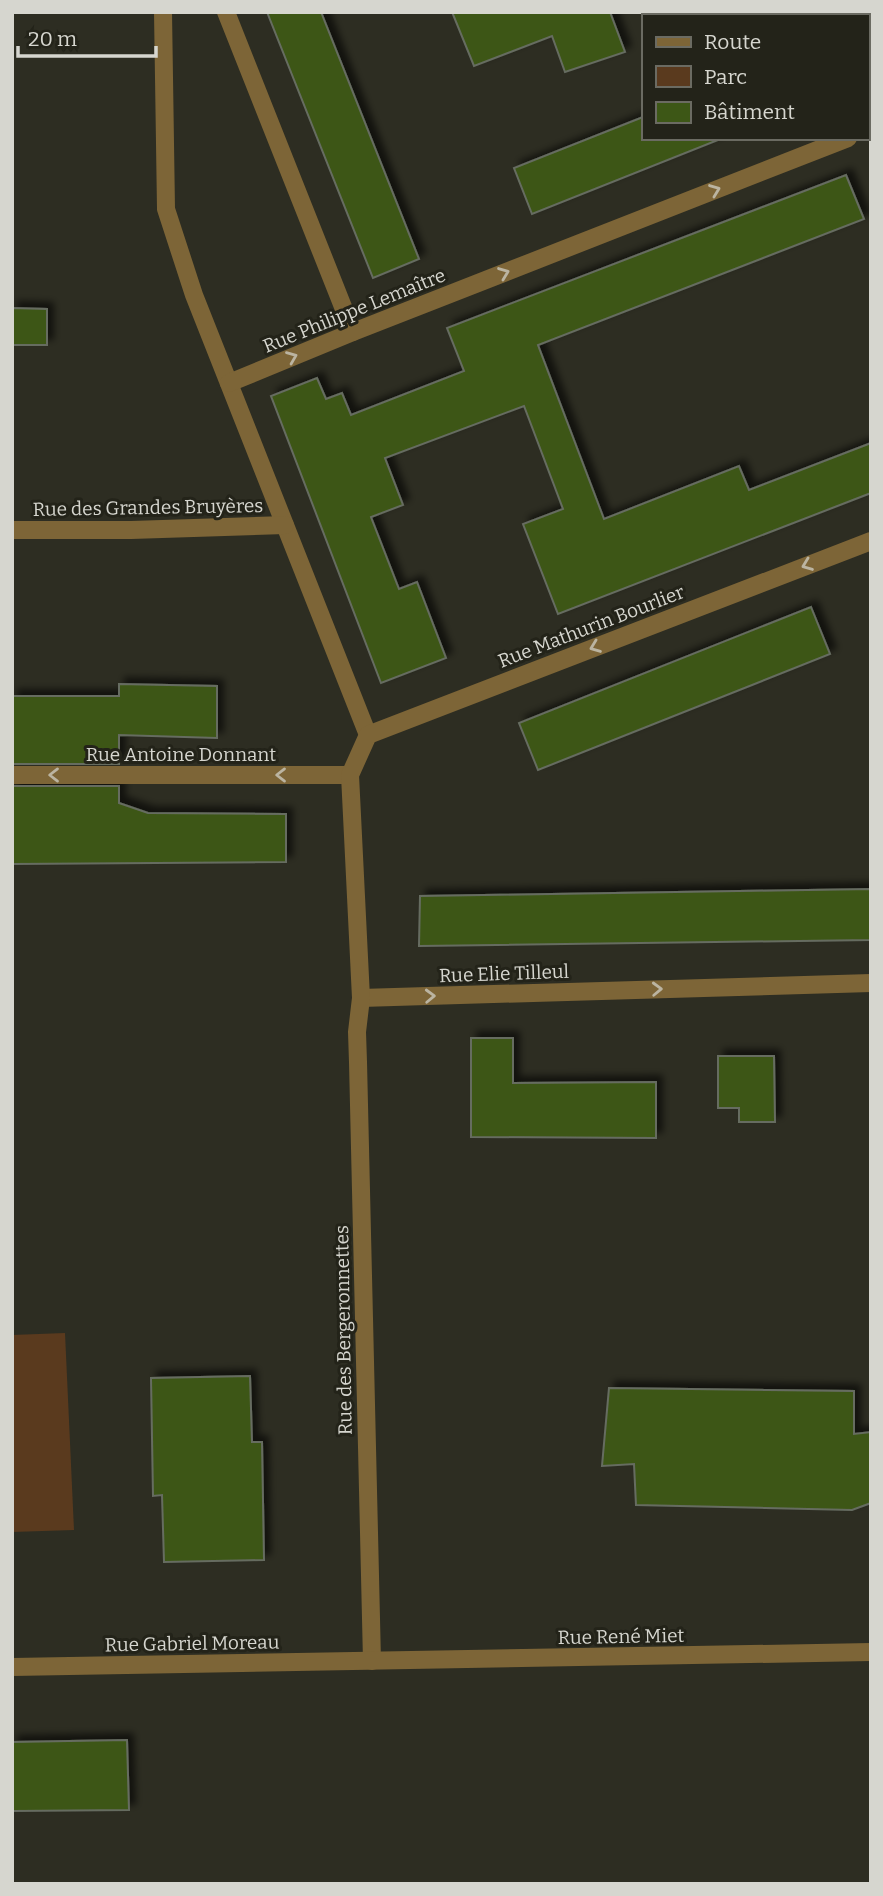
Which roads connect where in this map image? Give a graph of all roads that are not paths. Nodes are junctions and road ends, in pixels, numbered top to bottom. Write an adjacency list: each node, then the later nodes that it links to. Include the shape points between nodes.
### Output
1 (163, 12): 5 (street, via 166,209)
2 (226, 12): 4 (street)
3 (843, 140): 4 (street, Rue Philippe Lemaître, one-way to 3)
4 (353, 332): 5 (street, Rue Philippe Lemaître, one-way to 4)
5 (229, 383): 6 (street)
6 (285, 525): 7 (street, Rue des Grandes Bruyères); 9 (street)
7 (12, 530)
8 (871, 541): 9 (street, Rue Mathurin Bourlier, one-way to 9)
9 (368, 735): 11 (street)
10 (12, 775): 11 (street, Rue Antoine Donnant, one-way to 10)
11 (349, 775): 13 (street)
12 (871, 983): 13 (street, Rue Elie Tilleul, one-way to 12)
13 (362, 998): 15 (street, Rue des Bergeronnettes, via 358,1052)
14 (871, 1652): 15 (street, Rue René Miet)
15 (372, 1661): 16 (street, Rue Gabriel Moreau)
16 (12, 1667)

